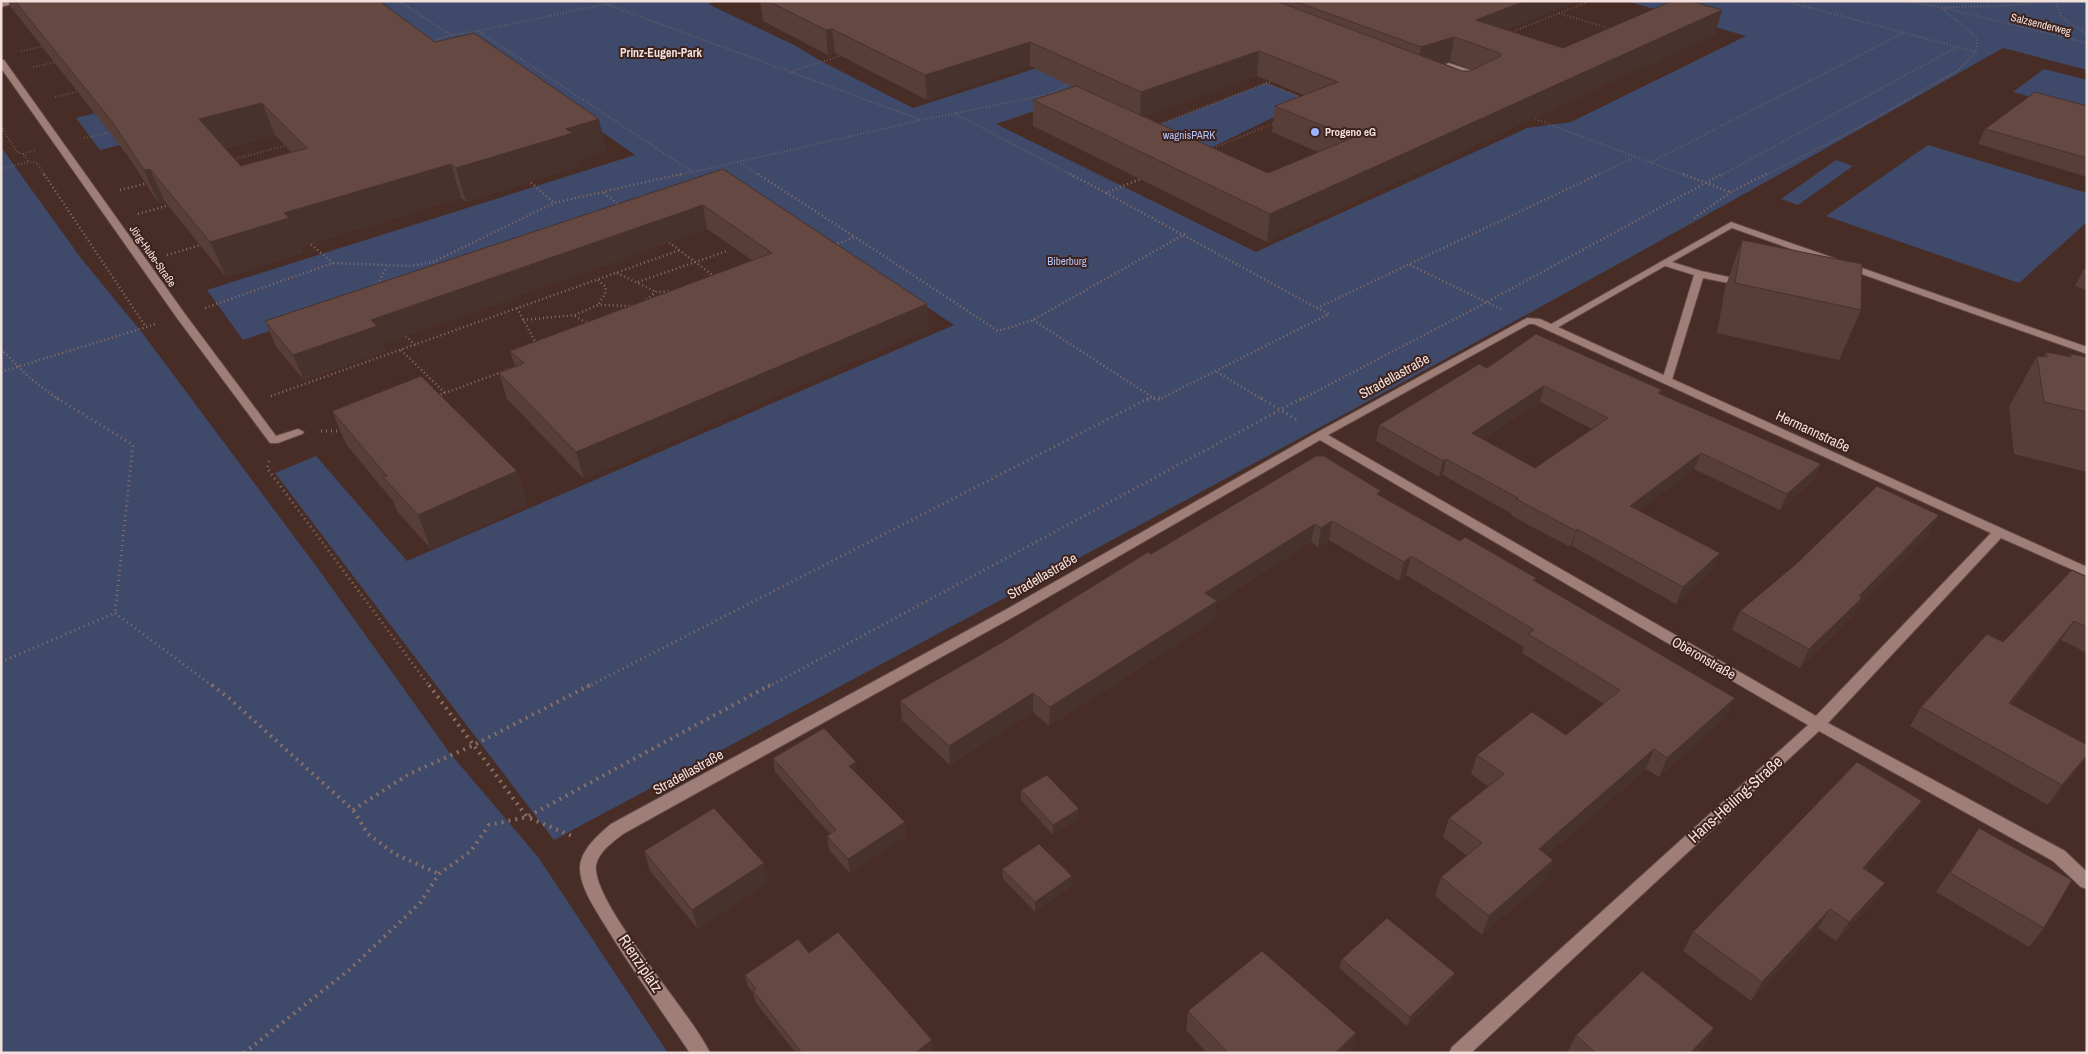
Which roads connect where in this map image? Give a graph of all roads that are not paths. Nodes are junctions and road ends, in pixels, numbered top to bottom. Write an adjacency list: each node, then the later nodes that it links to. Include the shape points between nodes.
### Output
1 (20, 1): 2 (street)
2 (1, 5)
3 (1, 62): 13 (street, Jörg-Hube-Straße, via 274,441)
4 (1425, 73): 5 (street, via 1449,65 1490,80)
5 (1476, 86)
6 (1664, 263): 7 (street); 10 (street); 11 (street, via 1732,225)
7 (1699, 274): 8 (street); 12 (street)
8 (1756, 285)
9 (1527, 321): 10 (street, Hermannstraße, via 1536,321); 14 (street, Stradellastraße)
10 (1551, 328): 12 (street, Hermannstraße)
11 (2087, 351)
12 (1667, 381): 15 (street, Hermannstraße)
13 (298, 432)
14 (1320, 435): 17 (street, Oberonstraße); 18 (street, Stradellastraße, via 1012,612 617,829 596,846)
15 (1999, 532): 16 (street, Hermannstraße); 17 (street, Hans-Heiling-Straße)
16 (2087, 572)
17 (1818, 724): 19 (street, Oberonstraße, via 2059,856); 21 (street, Hans-Heiling-Straße)
18 (587, 871): 20 (street, Rienziplatz, via 598,900)
19 (2087, 882)
20 (701, 1053)
21 (1458, 1053)

